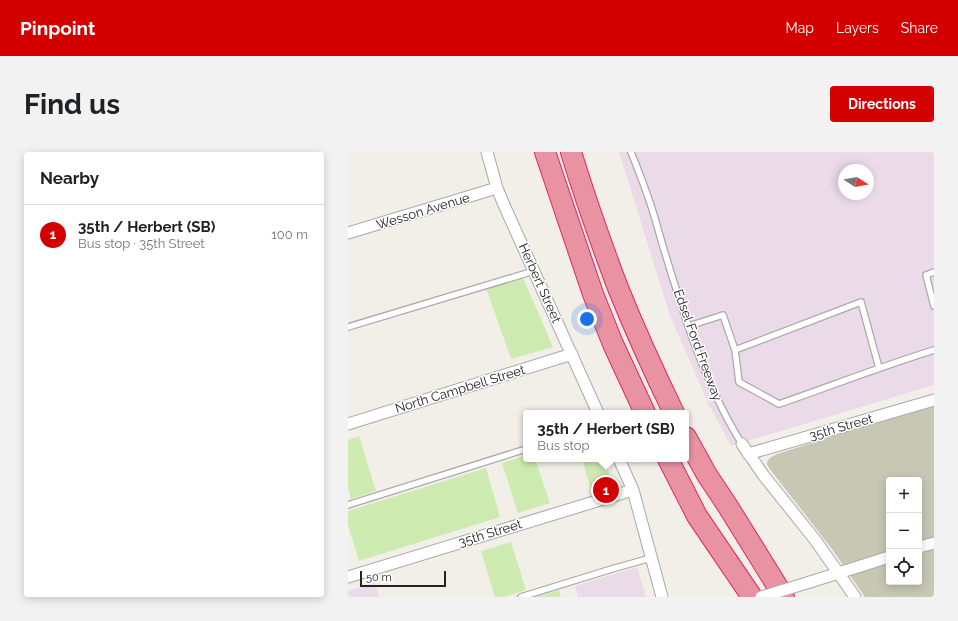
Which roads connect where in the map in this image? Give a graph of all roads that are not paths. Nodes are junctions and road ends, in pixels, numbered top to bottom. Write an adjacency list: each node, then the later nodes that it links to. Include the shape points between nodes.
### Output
1 (487, 152): 5 (street, Herbert Street)
2 (545, 152): 18 (highway, via 593,294)
3 (571, 152): 19 (highway, via 618,289)
4 (631, 152): 10 (lane, Edsel Ford Freeway)
5 (497, 188): 6 (street, Wesson Avenue); 7 (street, Herbert Street)
6 (348, 233)
7 (534, 271): 11 (lane); 14 (street, Herbert Street)
8 (934, 272): 9 (lane, via 926,275)
9 (934, 306)
10 (689, 326): 12 (lane, via 723,315); 22 (lane, Edsel Ford Freeway, via 709,381)
11 (348, 327)
12 (735, 350): 15 (lane, via 739,382 779,404); 15 (lane, via 862,302)
13 (934, 350): 15 (lane)
14 (572, 354): 17 (street, Herbert Street); 20 (street, North Campbell Street)
15 (879, 368)
16 (934, 400): 24 (street, 35th Street)
17 (597, 410)
18 (644, 410)
19 (673, 410)
20 (348, 424)
21 (689, 442): 39 (highway)
22 (742, 444): 24 (street, Edsel Ford Freeway)
23 (523, 450): 28 (lane)
24 (748, 454): 33 (street, Edsel Ford Freeway)
25 (620, 462): 27 (street)
26 (670, 462): 37 (highway, via 697,516)
27 (633, 490): 31 (street); 34 (street, 35th Street)
28 (348, 505)
29 (934, 543): 30 (street)
30 (922, 546)
31 (651, 558): 35 (lane); 36 (street)
32 (886, 558): 33 (street)
33 (838, 572): 38 (street, bridge); 40 (street, Edsel Ford Freeway)
34 (348, 577)
35 (522, 597)
36 (662, 597)
37 (752, 597)
38 (761, 597)
39 (784, 597)
40 (855, 597)

